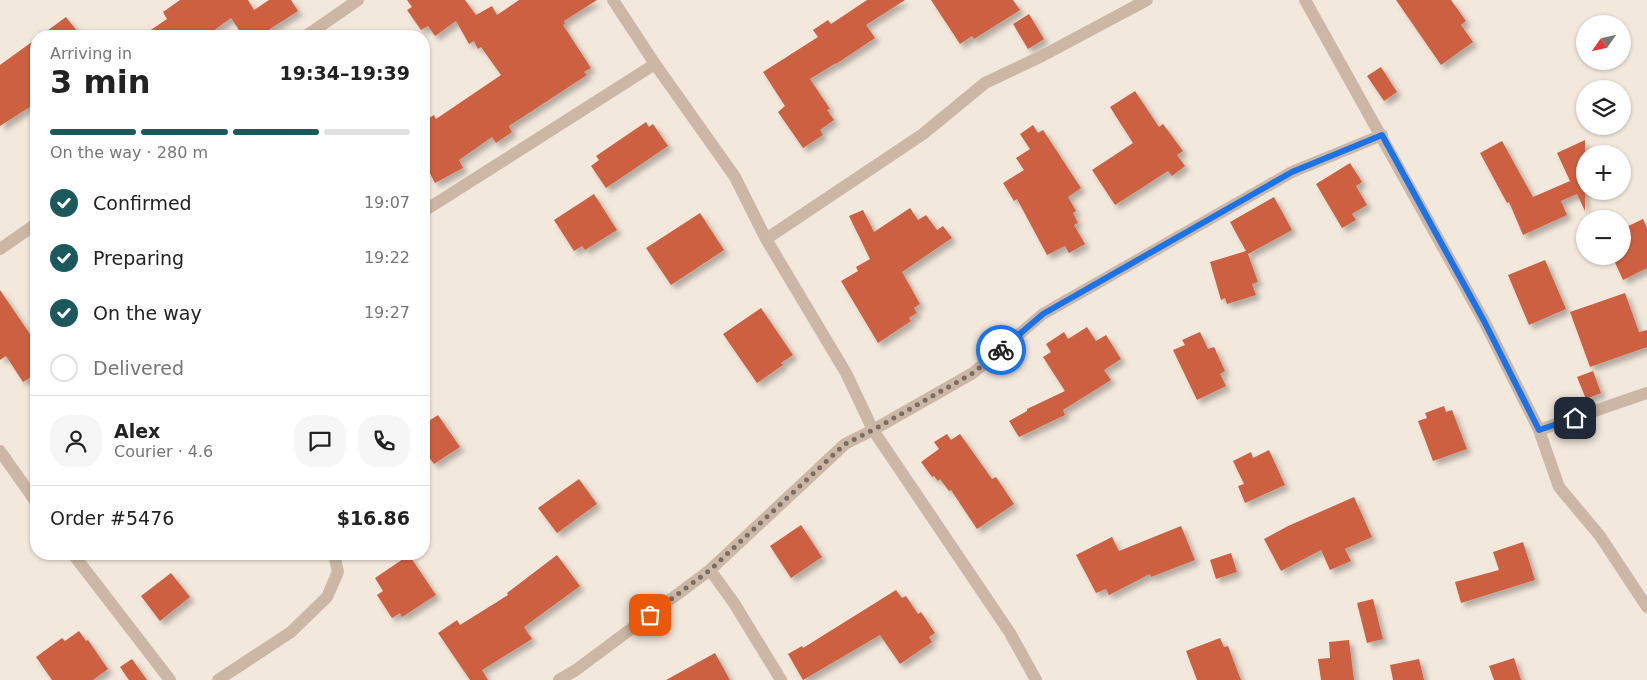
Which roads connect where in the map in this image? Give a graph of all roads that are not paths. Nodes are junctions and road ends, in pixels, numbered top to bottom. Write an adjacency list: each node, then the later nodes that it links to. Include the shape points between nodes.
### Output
1 (358, 0): 5 (street)
2 (613, 0): 6 (street)
3 (1146, 0): 10 (street, via 985,83 923,134)
4 (1305, 0): 7 (street)
5 (315, 30)
6 (655, 64): 8 (street); 10 (street, via 735,177)
7 (1382, 135): 13 (street, via 1292,172 1043,314 973,373); 14 (street, via 1484,321)
8 (430, 206)
9 (30, 228): 11 (street)
10 (766, 239): 13 (street, via 846,373)
11 (0, 249)
12 (1647, 393): 14 (street)
13 (873, 430): 19 (street, via 845,444); 25 (street, via 1010,633)
14 (1539, 430): 20 (street, via 1559,487 1600,536)
15 (0, 450): 16 (street)
16 (30, 493)
17 (78, 560): 21 (street)
18 (335, 560): 22 (street, via 338,572 327,597 291,632)
19 (710, 570): 23 (street); 24 (street)
20 (1647, 607)
21 (170, 680)
22 (218, 680)
23 (559, 680)
24 (781, 680)
25 (1036, 680)

